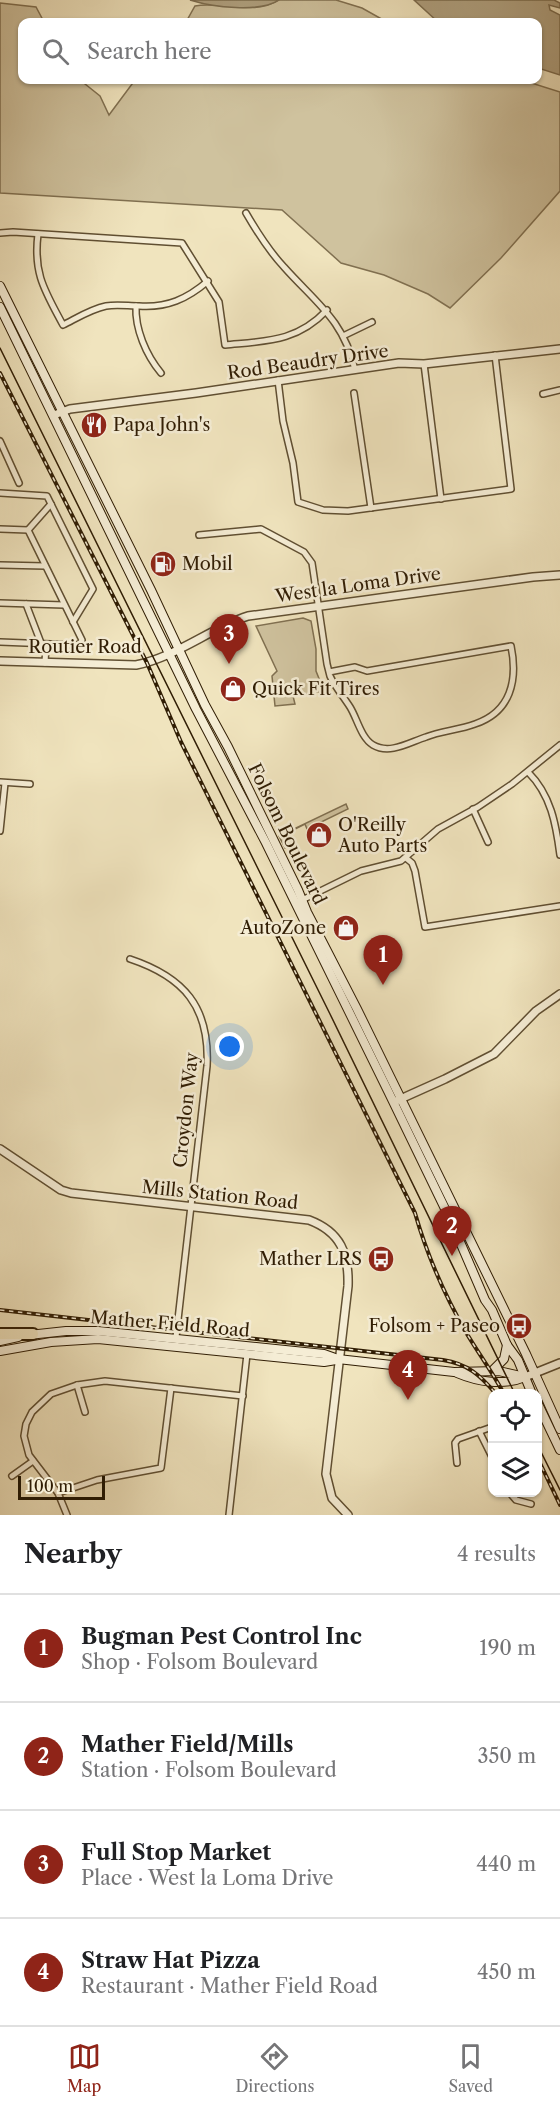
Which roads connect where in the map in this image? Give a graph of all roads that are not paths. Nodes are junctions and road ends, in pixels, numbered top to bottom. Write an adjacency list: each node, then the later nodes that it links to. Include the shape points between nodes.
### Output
1 (246, 213): 8 (street, via 283,267)
2 (0, 233): 3 (street)
3 (38, 234): 4 (street, via 183,243); 6 (street, via 39,278 63,325 100,308)
4 (208, 281): 6 (street, via 174,303); 8 (street, via 219,302 225,345 294,335)
5 (0, 286): 20 (main road, Folsom Boulevard)
6 (136, 306): 15 (street, via 140,336)
7 (0, 307): 20 (main road, Folsom Boulevard)
8 (327, 310): 10 (street)
9 (372, 322): 10 (street)
10 (343, 336): 14 (street)
11 (560, 349): 12 (street, Rod Beaudry Drive)
12 (495, 355): 13 (street, Rod Beaudry Drive); 24 (street, via 511,489)
13 (424, 364): 14 (street, Rod Beaudry Drive, via 399,363); 24 (street)
14 (355, 370): 16 (street, Rod Beaudry Drive)
15 (160, 373)
16 (278, 380): 20 (street, Rod Beaudry Drive); 26 (street, via 298,502 333,511)
17 (560, 390): 19 (street)
18 (354, 393): 26 (street)
19 (543, 394)
20 (57, 413): 27 (main road, Folsom Boulevard); 31 (main road, Folsom Boulevard)
21 (0, 441): 22 (street)
22 (19, 483)
23 (0, 493): 25 (street, via 47,496)
24 (441, 499): 26 (street)
25 (51, 504): 29 (street); 39 (street, via 93,589)
26 (371, 508)
27 (107, 525): 31 (main road); 43 (main road, Folsom Boulevard)
28 (0, 529): 29 (street)
29 (28, 530): 33 (street)
30 (199, 535): 38 (street, via 261,529 304,552 312,563)
31 (133, 555): 42 (main road, Folsom Boulevard)
32 (0, 565): 33 (street)
33 (45, 566): 37 (street)
34 (560, 575): 38 (street, West la Loma Drive)
35 (0, 603): 36 (street)
36 (26, 604): 37 (street); 41 (street)
37 (64, 605): 39 (street)
38 (318, 606): 42 (street, West la Loma Drive, via 248,616); 46 (street)
39 (73, 622): 41 (street, via 82,638 80,644)
40 (0, 642): 41 (street)
41 (44, 644): 45 (street)
42 (178, 649): 43 (street, West la Loma Drive); 49 (main road, Folsom Boulevard)
43 (169, 654): 45 (street, Routier Road, via 136,665); 47 (main road, Folsom Boulevard)
44 (0, 661): 45 (street, Routier Road)
45 (45, 663)
46 (329, 672): 46 (street, via 372,745 406,747 425,737 488,718 510,692 515,664 511,646 367,671 355,667)
47 (210, 736): 49 (main road, via 230,763); 58 (main road, Folsom Boulevard)
48 (560, 745): 50 (street)
49 (237, 764): 58 (main road, Folsom Boulevard)
50 (528, 772): 53 (street); 56 (street, via 553,813)
51 (3, 783): 52 (street); 54 (street)
52 (30, 784)
53 (473, 809): 55 (street); 57 (street, via 438,829)
54 (0, 831)
55 (488, 842)
56 (560, 855)
57 (406, 858): 58 (street, via 361,872); 59 (street, via 415,871 425,927)
58 (299, 902): 62 (main road, Folsom Boulevard); 63 (main road, Folsom Boulevard)
59 (560, 906)
60 (130, 959): 65 (street, Croydon Way, via 155,968 183,988 205,1026 207,1066)
61 (560, 994): 62 (street, via 536,1011 494,1054)
62 (401, 1098): 63 (street); 78 (main road, Folsom Boulevard)
63 (393, 1102): 71 (main road, Folsom Boulevard)
64 (0, 1149): 65 (street, Mills Station Road, via 61,1190)
65 (191, 1207): 68 (street, Croydon Way); 74 (street, Mills Station Road, via 309,1220 330,1232 344,1251 348,1270)
66 (0, 1334): 67 (highway)
67 (33, 1334): 68 (main road, Mather Field Road, via 98,1331); 70 (main road, Mather Field Road)
68 (176, 1337): 69 (main road, via 164,1341 112,1336); 74 (main road, Mather Field Road, via 324,1354)
69 (105, 1340): 72 (main road, Mather Field Road, via 51,1342); 73 (main road, Mather Field Road)
70 (0, 1341)
71 (507, 1345): 76 (main road, via 504,1359); 79 (main road, Folsom Boulevard)
72 (0, 1351)
73 (247, 1354): 74 (main road, Mather Field Road, via 324,1362); 83 (street)
74 (338, 1359): 77 (main road, Mather Field Road); 99 (street, Mills Station Road, via 326,1474 332,1498)
75 (560, 1363): 78 (street)
76 (492, 1371): 77 (main road, Mather Field Road); 79 (main road, Mather Field Road)
77 (454, 1372): 79 (main road, Mather Field Road, via 498,1383)
78 (534, 1373): 79 (street); 87 (main road, Folsom Boulevard)
79 (525, 1377): 82 (main road, Folsom Boulevard)
80 (76, 1385): 81 (street, via 105,1381); 84 (street); 91 (street, via 51,1394 32,1412 24,1436)
81 (171, 1388): 83 (street); 94 (street, via 161,1468 97,1480)
82 (530, 1389)
83 (243, 1396): 98 (street)
84 (84, 1412)
85 (542, 1414): 90 (main road)
86 (488, 1428): 88 (street)
87 (560, 1429)
88 (479, 1431): 89 (street); 92 (street, via 454,1443)
89 (488, 1449)
90 (560, 1450)
91 (33, 1461): 93 (street); 94 (street)
92 (456, 1463)
93 (12, 1476)
94 (58, 1493): 97 (street)
95 (513, 1497): 96 (street)
96 (531, 1504)
97 (67, 1515)
98 (229, 1515)
99 (348, 1515)

